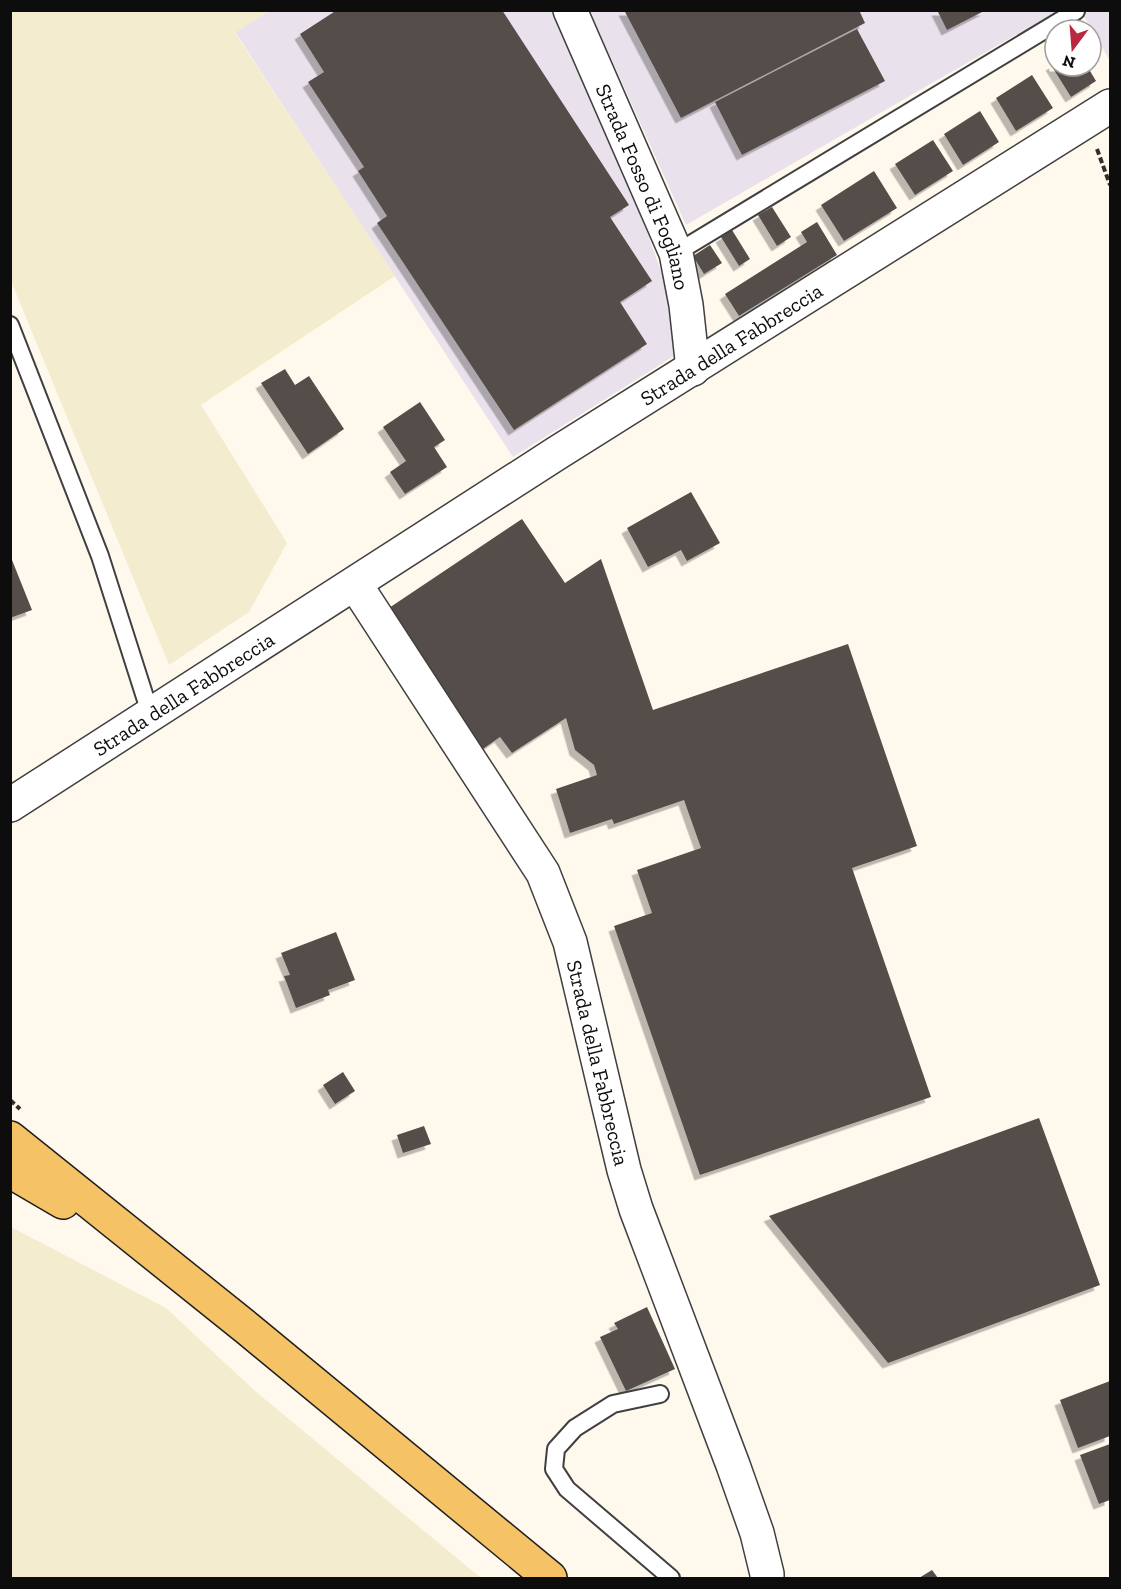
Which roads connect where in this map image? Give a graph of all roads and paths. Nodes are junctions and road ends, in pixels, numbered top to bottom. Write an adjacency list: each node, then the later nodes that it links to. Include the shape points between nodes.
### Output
1 (570, 10): 5 (street, Strada Fosso di Fogliano)
2 (1076, 11): 5 (lane)
3 (1099, 113): 4 (path); 7 (street, Strada della Fabbreccia)
4 (1110, 185)
5 (676, 253): 7 (street, Strada Fosso di Fogliano)
6 (10, 325): 9 (lane, via 100,556)
7 (693, 369): 8 (street, Strada della Fabbreccia)
8 (355, 585): 9 (street, Strada della Fabbreccia); 17 (street, Strada della Fabbreccia, via 543,873 570,942 636,1209 757,1533)
9 (151, 716): 10 (street, Strada della Fabbreccia)
10 (10, 805)
11 (10, 1138): 13 (main road)
12 (10, 1171): 13 (main road)
13 (155, 1255): 15 (main road)
14 (660, 1394): 16 (lane, via 613,1404 575,1428 556,1449 554,1469 567,1489)
15 (550, 1578)
16 (671, 1578)
17 (766, 1578)

